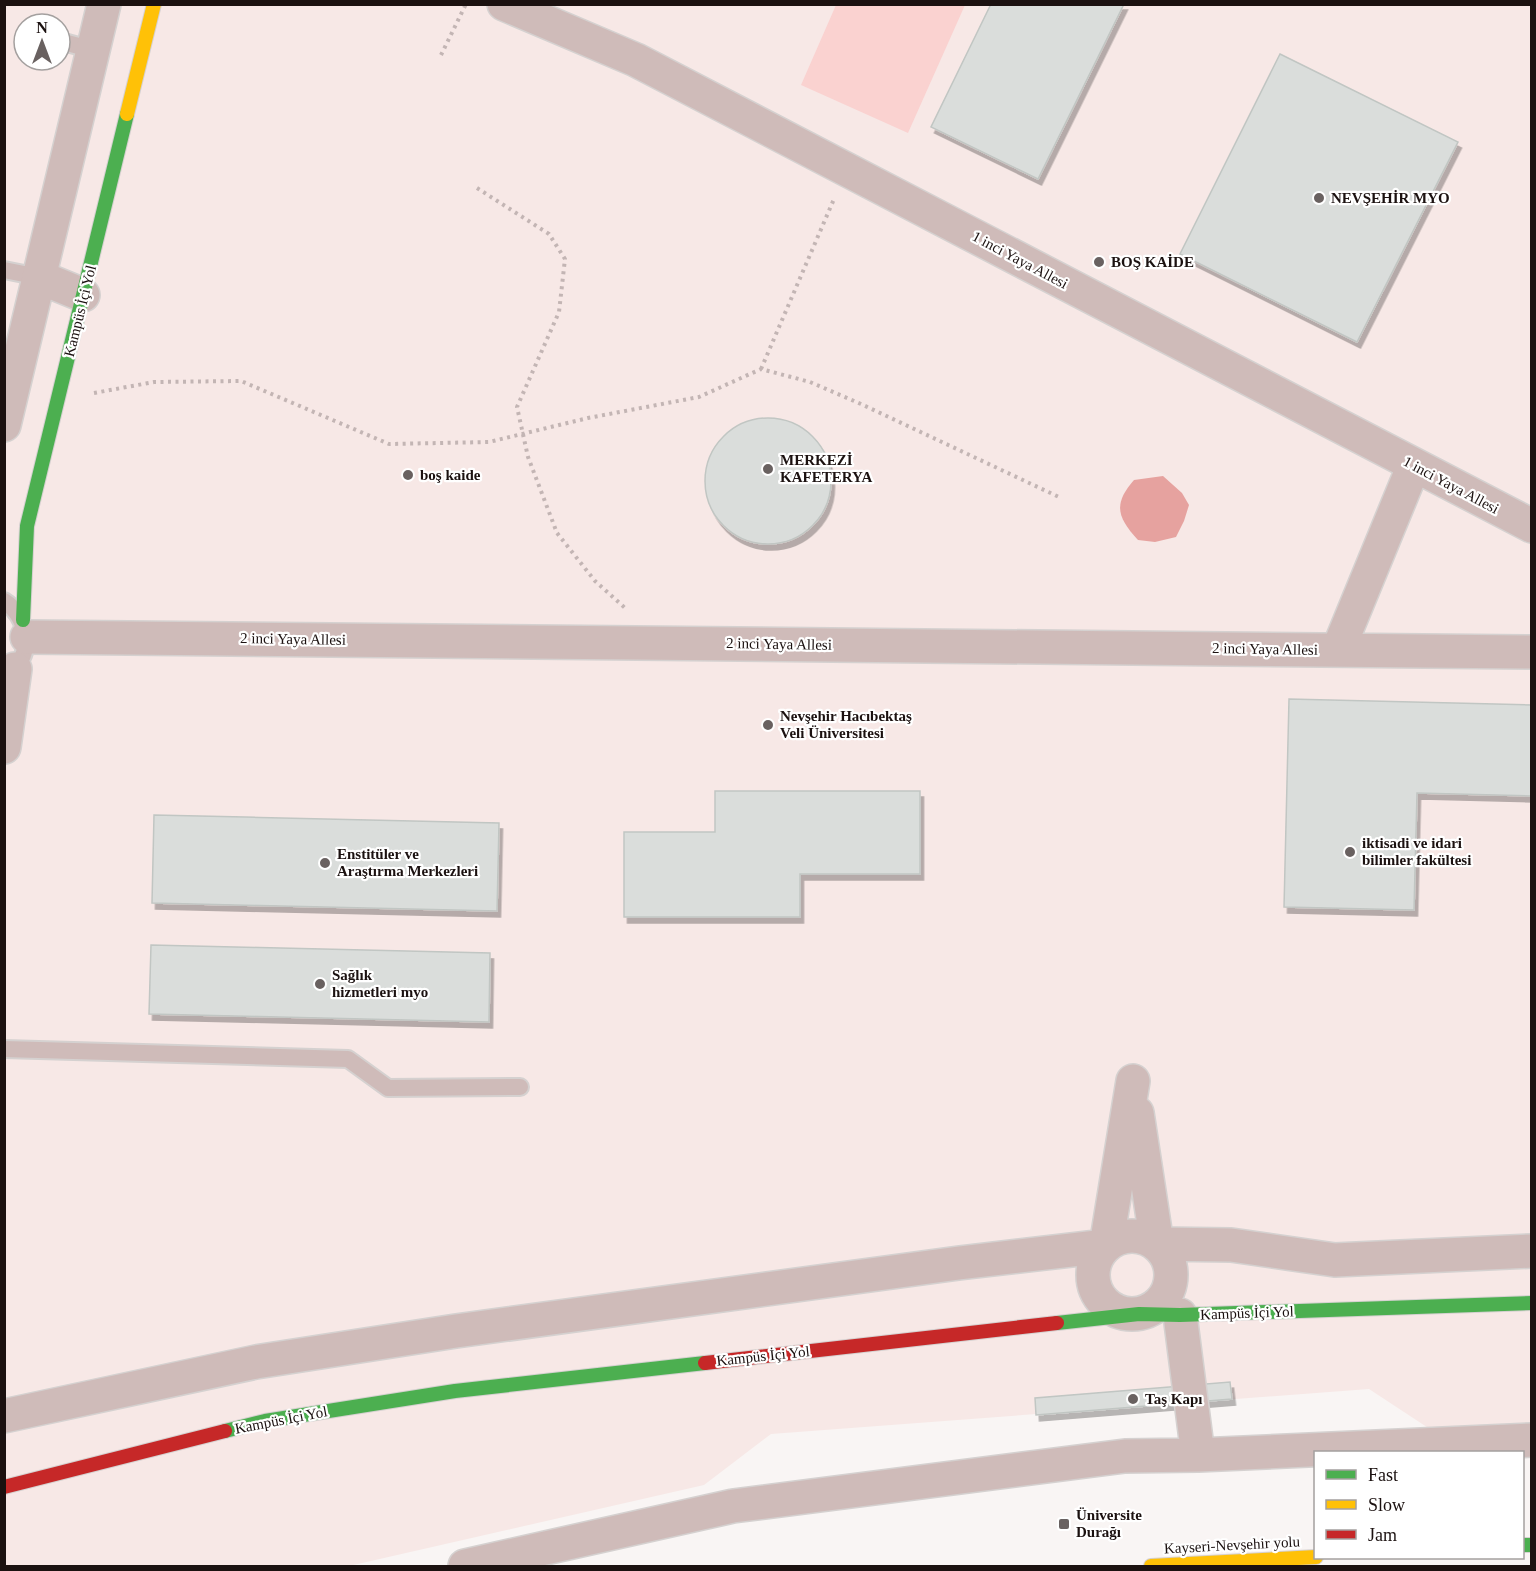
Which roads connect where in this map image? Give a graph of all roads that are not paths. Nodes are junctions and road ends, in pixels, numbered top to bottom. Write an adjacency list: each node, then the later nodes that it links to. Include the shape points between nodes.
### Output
1 (104, 4): 5 (street)
2 (154, 4): 8 (main road, Kampüs İçi Yol)
3 (504, 4): 10 (street, 1 inci Yaya Allesi, via 636,60)
4 (72, 44): 5 (lane)
5 (93, 50): 7 (street)
6 (4, 270): 7 (lane)
7 (39, 277): 8 (street); 9 (street)
8 (83, 296): 13 (main road, Kampüs İçi Yol, via 27,526)
9 (4, 425)
10 (1414, 465): 11 (street, 1 inci Yaya Allesi); 14 (street)
11 (1532, 526)
12 (4, 601): 13 (lane, via 12,606)
13 (25, 628): 14 (street, 2 inci Yaya Allesi, via 665,643); 16 (lane, via 24,654)
14 (1338, 650): 15 (street, 2 inci Yaya Allesi)
15 (1532, 652)
16 (10, 673): 17 (street)
17 (4, 747)
18 (4, 1049): 19 (lane, via 348,1059 388,1088)
19 (520, 1087)
20 (1157, 1244): 21 (street, via 1131,1235); 21 (street, via 1133,1081); 22 (street, via 1231,1245 1335,1260); 24 (street, via 1171,1266 1172,1280 1161,1302)
21 (1106, 1246): 24 (street, via 1093,1269 1097,1293 1115,1310); 26 (street, via 947,1264 256,1362)
22 (1532, 1251)
23 (1532, 1303): 25 (main road, Kampüs İçi Yol)
24 (1139, 1314): 25 (main road, Kampüs İçi Yol); 29 (main road, Kampüs İçi Yol, via 454,1391 265,1421)
25 (1180, 1315): 28 (street)
26 (4, 1416)
27 (1532, 1440): 28 (street)
28 (1198, 1455): 31 (street, via 1125,1456 733,1506)
29 (4, 1487)
30 (1314, 1557): 32 (main road, Kayseri-Nevşehir yolu)
31 (465, 1566)
32 (1151, 1566)

